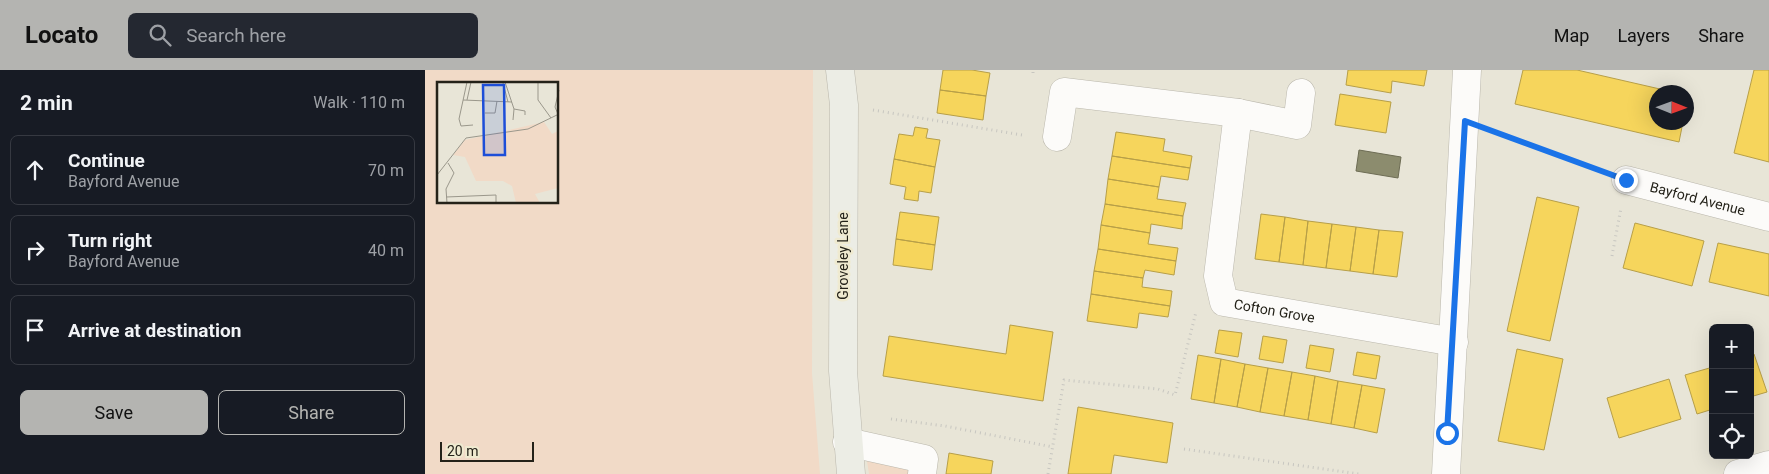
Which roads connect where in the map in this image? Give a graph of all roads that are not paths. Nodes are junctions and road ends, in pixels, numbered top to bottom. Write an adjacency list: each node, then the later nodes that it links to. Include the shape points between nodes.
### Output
1 (840, 70): 9 (main road, Groveley Lane, via 844,105 843,371)
2 (1467, 70): 8 (street)
3 (1301, 93): 4 (street, via 1297,125)
4 (1238, 113): 5 (street, via 1064,92); 8 (street, Cofton Grove, via 1218,276 1224,302)
5 (1057, 137)
6 (1626, 180): 7 (street, Bayford Avenue)
7 (1769, 217)
8 (1454, 342): 13 (street)
9 (847, 442): 11 (main road, Groveley Lane); 12 (street, via 924,459)
10 (1769, 465): 14 (street)
11 (851, 474)
12 (923, 474)
13 (1446, 474)
14 (1738, 474)

